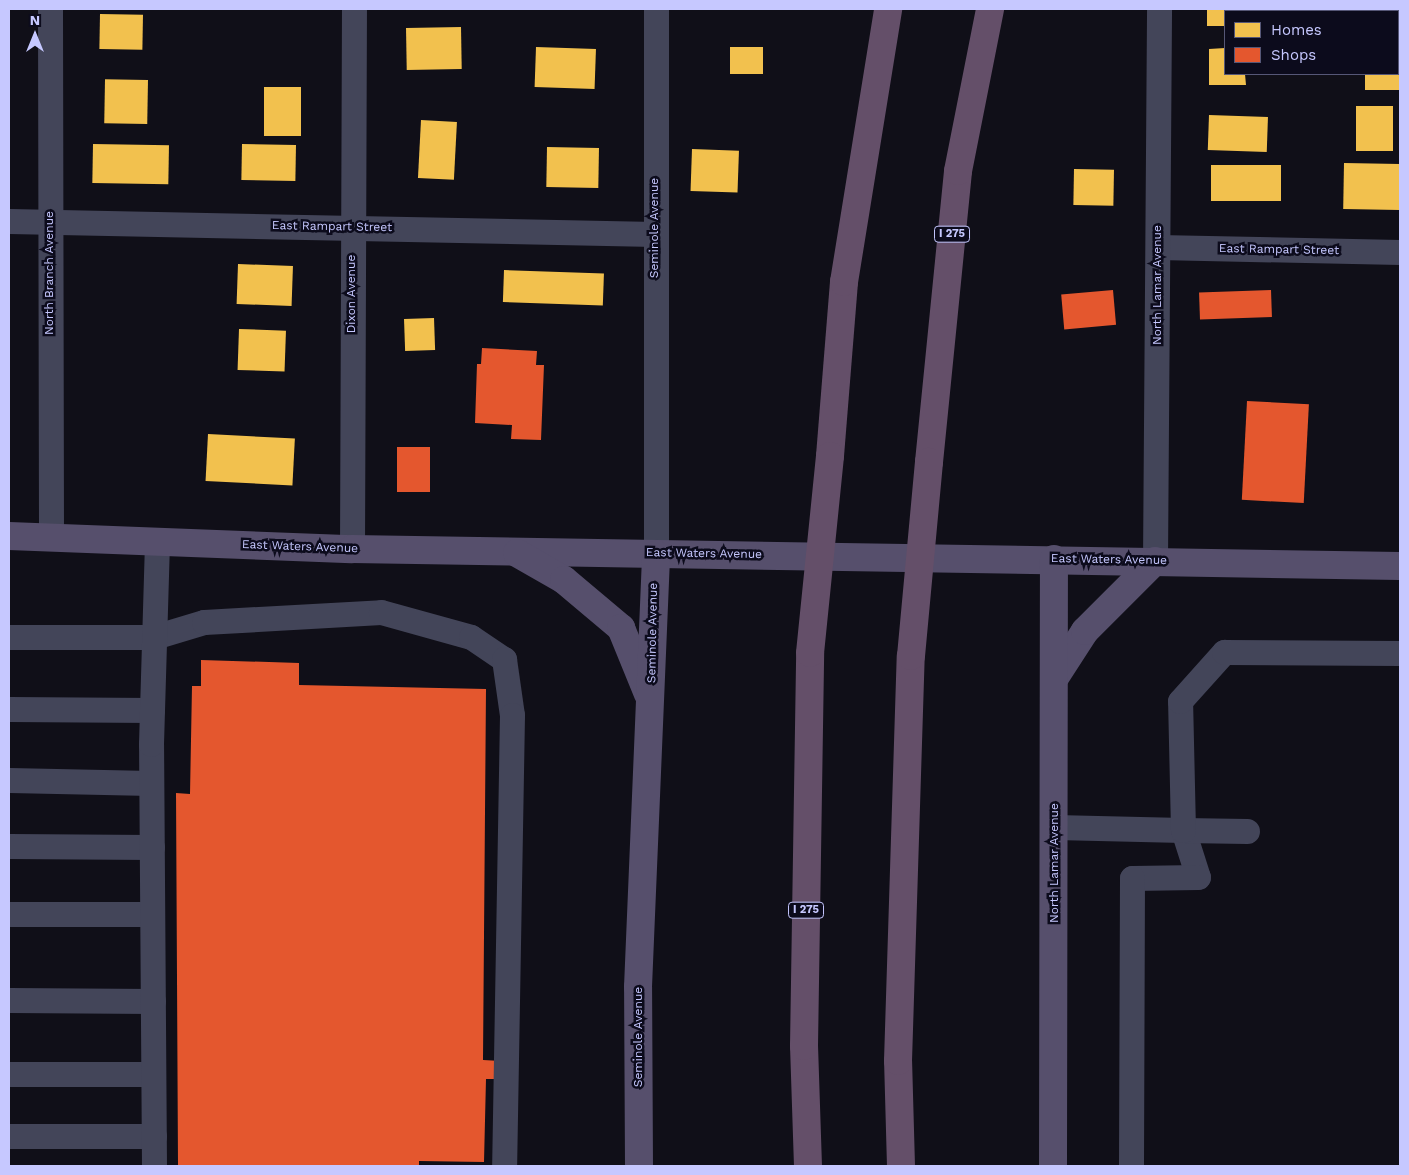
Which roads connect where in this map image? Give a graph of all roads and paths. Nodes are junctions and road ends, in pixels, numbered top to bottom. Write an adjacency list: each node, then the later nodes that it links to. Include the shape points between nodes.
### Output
1 (50, 9): 8 (street, North Branch Avenue)
2 (354, 9): 9 (street, Dixon Avenue)
3 (656, 9): 10 (street, Seminole Avenue)
4 (888, 9): 47 (highway, I 275, bridge, via 844,282 810,653 804,1046)
5 (990, 9): 48 (highway, I 275, bridge, via 958,172 911,656 898,1061)
6 (1158, 9): 11 (street, North Lamar Avenue)
7 (9, 221): 8 (street, East Rampart Street)
8 (50, 222): 9 (street, East Rampart Street); 14 (street, North Branch Avenue)
9 (353, 228): 10 (street, East Rampart Street); 16 (street, Dixon Avenue)
10 (655, 234): 18 (street, Seminole Avenue)
11 (1158, 247): 12 (street, East Rampart Street); 20 (street, North Lamar Avenue)
12 (1400, 252)
13 (9, 536): 14 (main road, East Waters Avenue)
14 (51, 538): 15 (main road, East Waters Avenue)
15 (157, 542): 16 (main road, East Waters Avenue); 23 (street)
16 (352, 548): 17 (main road, East Waters Avenue)
17 (514, 551): 18 (main road, East Waters Avenue); 26 (main road, via 564,580 621,628)
18 (656, 554): 19 (main road, East Waters Avenue); 26 (main road, Seminole Avenue)
19 (1054, 559): 20 (main road, East Waters Avenue); 25 (main road, North Lamar Avenue)
20 (1155, 561): 21 (main road, East Waters Avenue); 25 (main road, via 1085,631)
21 (1400, 566)
22 (9, 637): 23 (street)
23 (154, 637): 28 (street); 45 (street, via 204,622 381,612 471,637 504,659 512,715)
24 (1400, 653): 32 (street, via 1224,652 1180,701)
25 (1056, 676): 31 (main road, North Lamar Avenue)
26 (652, 702): 46 (main road, Seminole Avenue, via 638,988)
27 (9, 709): 28 (street)
28 (152, 710): 30 (street)
29 (9, 780): 30 (street)
30 (151, 782): 35 (street)
31 (1055, 827): 32 (street); 49 (main road, North Lamar Avenue)
32 (1183, 830): 33 (street); 50 (street, via 1198,878 1132,878)
33 (1247, 831)
34 (9, 846): 35 (street)
35 (152, 847): 37 (street)
36 (9, 914): 37 (street)
37 (152, 914): 39 (street)
38 (9, 1000): 39 (street)
39 (153, 1001): 41 (street)
40 (9, 1074): 41 (street)
41 (153, 1074): 43 (street)
42 (9, 1136): 43 (street)
43 (154, 1136): 44 (street)
44 (154, 1166)
45 (504, 1166)
46 (639, 1166)
47 (808, 1166)
48 (901, 1166)
49 (1053, 1166)
50 (1132, 1166)

